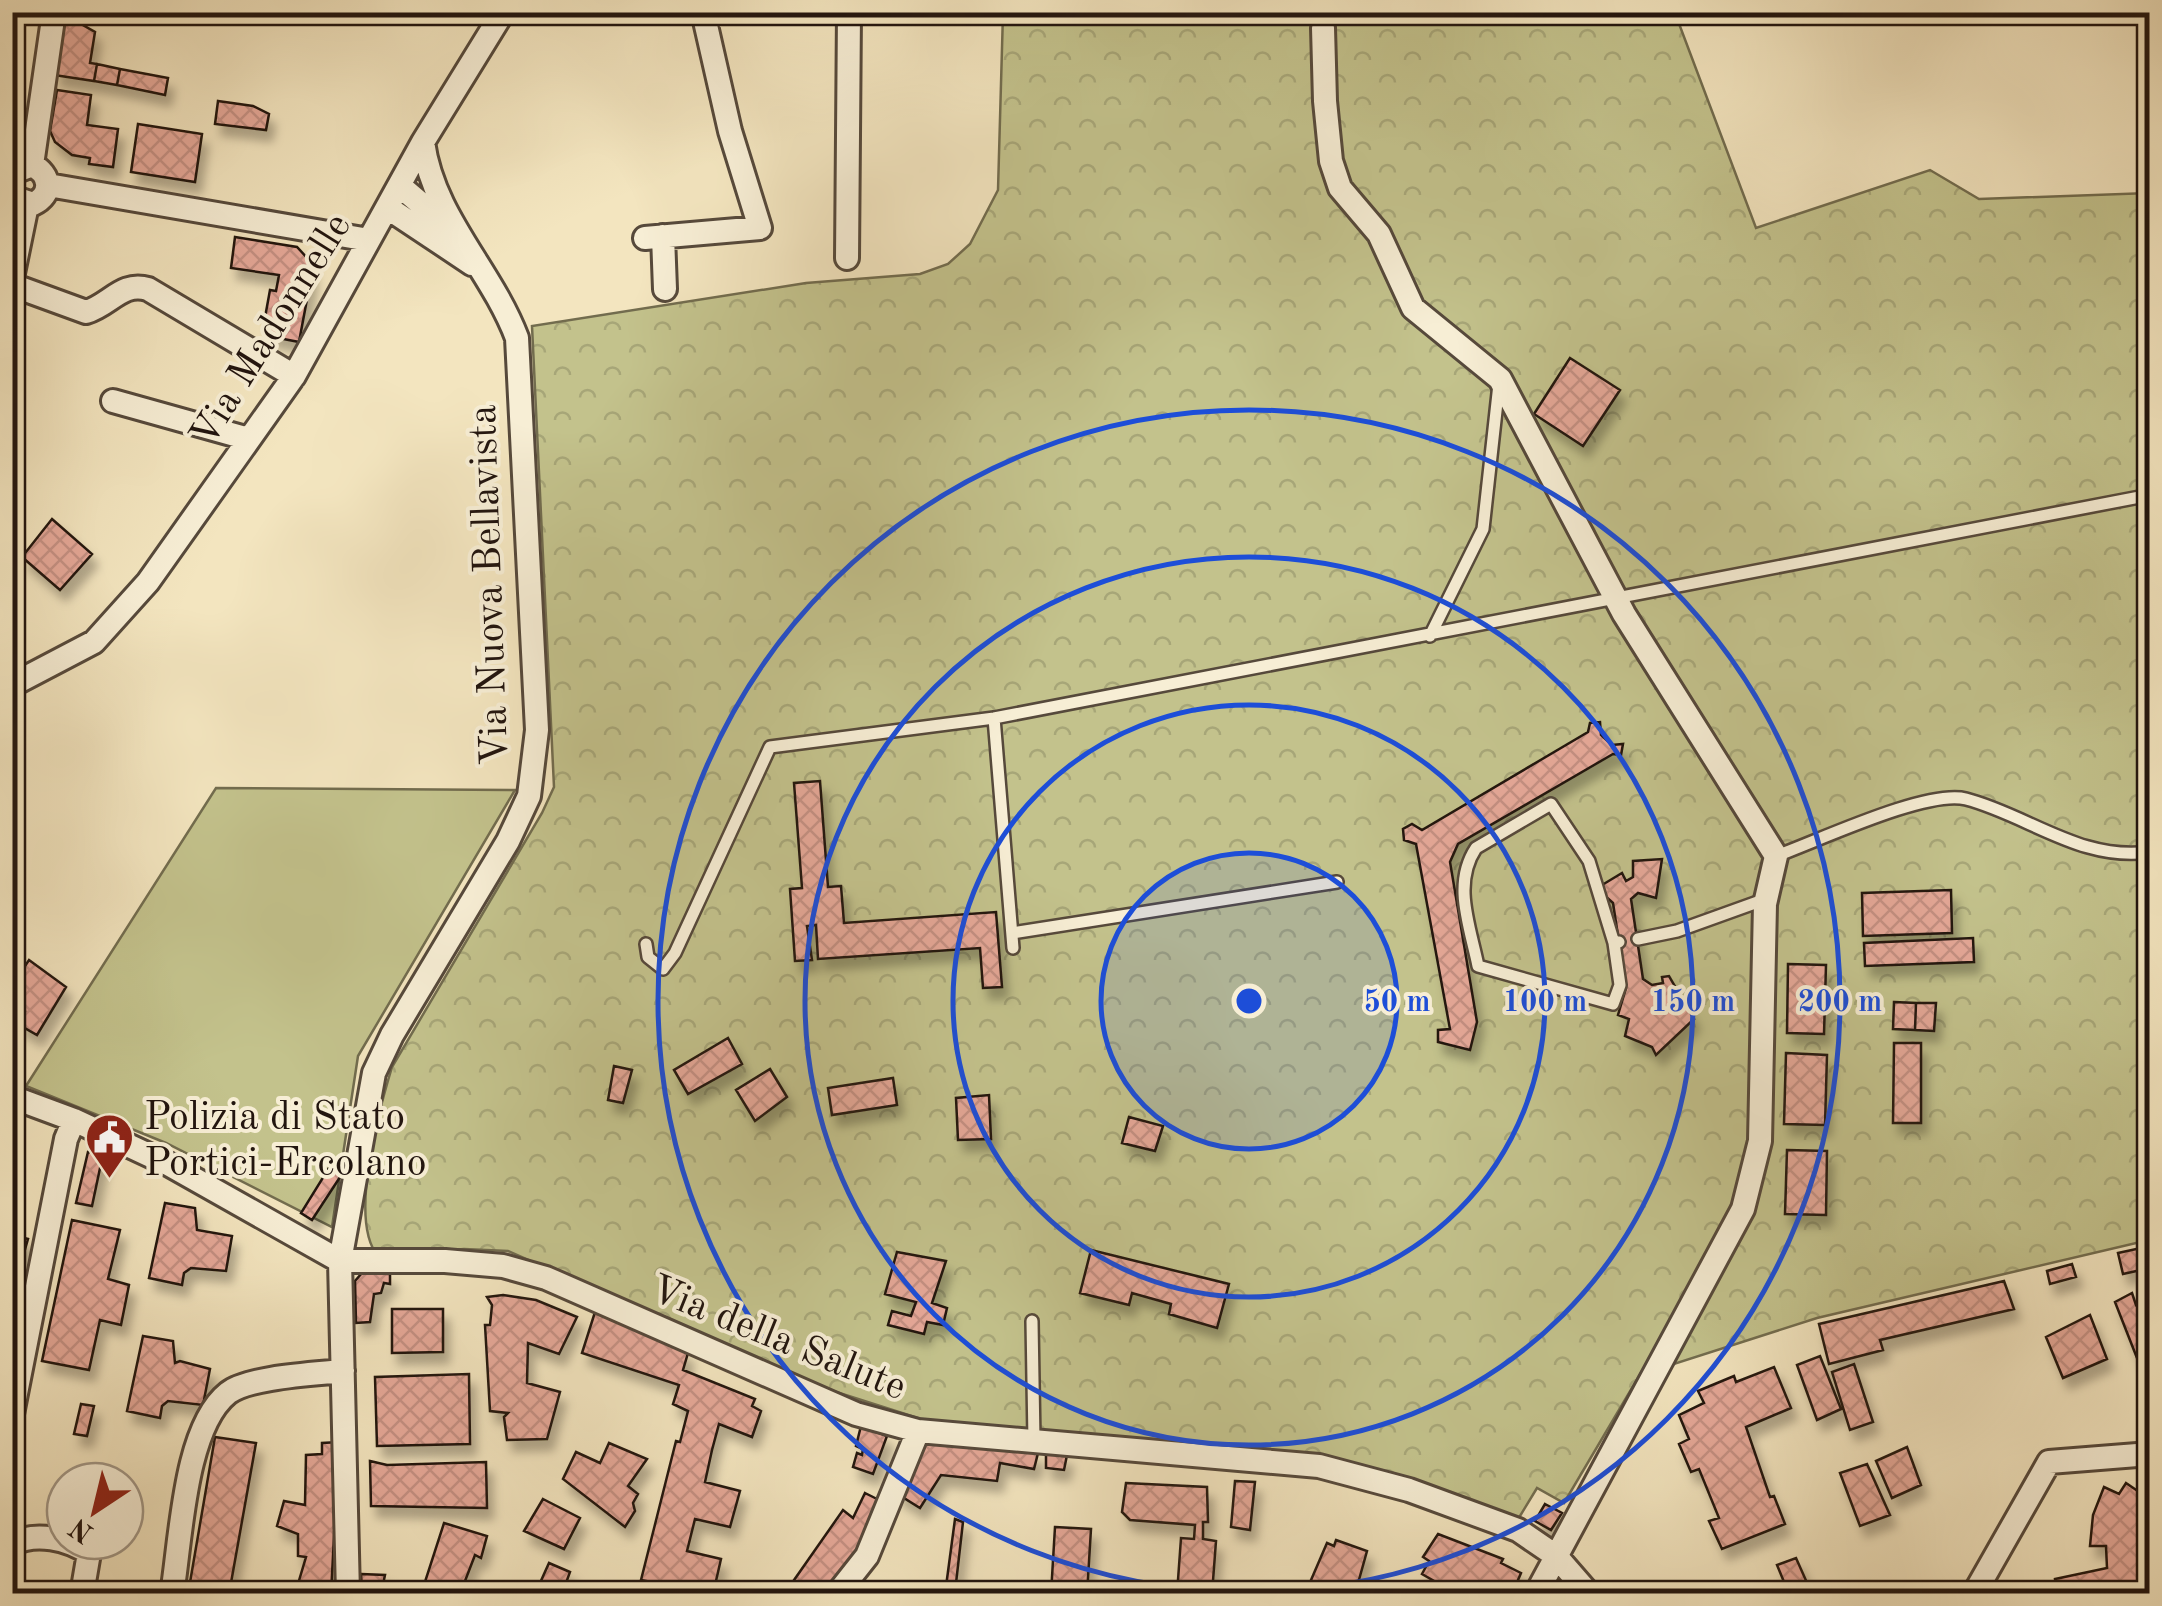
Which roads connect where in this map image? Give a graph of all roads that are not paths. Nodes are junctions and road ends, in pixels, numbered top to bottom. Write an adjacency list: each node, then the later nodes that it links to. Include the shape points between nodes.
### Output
1 (54, 12): 7 (street)
2 (503, 12): 6 (street, Via Madonnelle)
3 (715, 12): 16 (street, via 705,21 760,228 654,237)
4 (849, 12): 14 (street)
5 (1323, 28): 18 (street, via 1325,101 1340,188 1379,234 1413,308)
6 (422, 142): 9 (street, Via Madonnelle); 13 (street)
7 (22, 169): 8 (street, via 44,172)
8 (48, 185): 10 (street, via 39,201); 12 (street)
9 (400, 186): 11 (street, Via Madonnelle); 13 (street)
10 (20, 201): 15 (street)
11 (388, 208): 12 (street, Via Madonnelle); 13 (street)
12 (370, 237): 13 (street); 17 (street, Via Madonnelle)
13 (455, 243): 37 (street, Via Nuova Bellavista, via 501,296 517,338 537,730 529,796 508,841 374,1074)
14 (847, 258)
15 (12, 282): 17 (street, via 86,312 126,288 148,289)
16 (665, 290)
17 (294, 376): 20 (street, Via Madonnelle)
18 (1500, 380): 22 (street); 23 (lane, via 1483,529)
19 (113, 401): 20 (street)
20 (249, 440): 24 (street, Via Madonnelle, via 123,614 94,642)
21 (2150, 495): 22 (lane)
22 (1617, 601): 23 (lane); 27 (street)
23 (1430, 636): 25 (lane)
24 (12, 686)
25 (994, 718): 30 (lane); 33 (lane, via 770,747 663,969 648,957)
26 (2150, 852): 27 (lane, via 2078,846 1965,799 1932,797)
27 (1776, 856): 29 (street)
28 (1337, 882): 30 (lane)
29 (1766, 899): 31 (lane); 45 (street, via 1760,1141 1743,1208)
30 (1012, 933): 34 (lane)
31 (1638, 939)
32 (1616, 943): 32 (lane, via 1589,862 1551,804 1476,848 1463,892 1478,966 1613,1004 1620,985)
33 (646, 944)
34 (1013, 948)
35 (12, 1097): 36 (street, Via della Salute)
36 (74, 1120): 37 (street, Via della Salute, via 168,1164); 40 (street)
37 (340, 1261): 39 (street, Via Nuova Bellavista); 41 (street, Via della Salute, via 504,1266 546,1278 856,1414)
38 (1032, 1321): 42 (lane)
39 (342, 1370): 47 (street, via 229,1392 199,1432); 48 (street, Via Nuova Bellavista)
40 (12, 1414)
41 (918, 1431): 42 (street, Via della Salute); 49 (street, via 867,1556)
42 (1034, 1440): 45 (street, Via della Salute, via 1319,1466 1518,1530)
43 (2150, 1454): 52 (street, via 2049,1462)
44 (12, 1544): 46 (street, via 60,1539 89,1553)
45 (1556, 1556): 50 (street); 51 (street, Via della Salute)
46 (82, 1594)
47 (172, 1594)
48 (348, 1594)
49 (836, 1594)
50 (1536, 1594)
51 (1590, 1594)
52 (1974, 1594)

